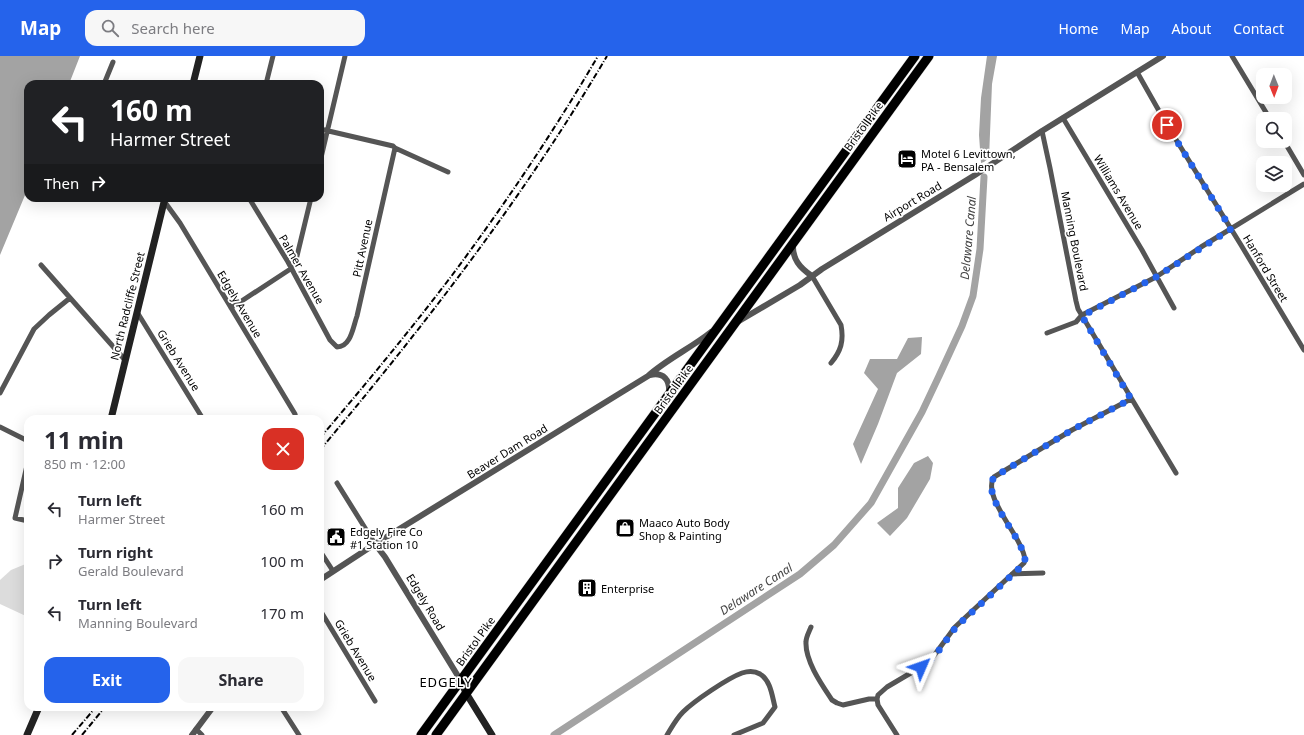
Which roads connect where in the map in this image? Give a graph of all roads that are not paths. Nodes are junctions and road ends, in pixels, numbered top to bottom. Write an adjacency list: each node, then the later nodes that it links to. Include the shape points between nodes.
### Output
1 (200, 56): 11 (main road)
2 (273, 56): 12 (street)
3 (345, 56): 16 (street)
4 (915, 56): 39 (highway, Bristol Pike)
5 (929, 56): 29 (highway, Bristol Pike)
6 (1163, 56): 9 (street, Airport Road)
7 (1232, 56): 13 (street)
8 (114, 62): 10 (street)
9 (1137, 72): 14 (street, Airport Road); 28 (street, Hanford Street)
10 (106, 80)
11 (194, 80)
12 (267, 80)
13 (1266, 112)
14 (1063, 118): 17 (street, Airport Road); 33 (street, Williams Avenue)
15 (324, 130): 16 (street)
16 (328, 131): 18 (street); 19 (street)
17 (1042, 131): 32 (street, Airport Road); 38 (street, Manning Boulevard, via 1076,301)
18 (324, 146)
19 (395, 148): 21 (street); 42 (street, Pitt Avenue, via 357,316 348,342)
20 (1288, 148): 22 (street)
21 (448, 172)
22 (1304, 175)
23 (1304, 184): 28 (street)
24 (164, 202): 37 (main road, North Radcliffe Street)
25 (167, 202): 35 (street, Edgely Avenue)
26 (251, 202): 31 (street, Palmer Avenue)
27 (310, 202): 31 (street)
28 (1231, 229): 33 (street); 43 (street, Hanford Street)
29 (793, 243): 32 (street, via 796,260); 40 (highway, Bristol Pike)
30 (41, 265): 34 (street)
31 (292, 268): 35 (street); 42 (street, Palmer Avenue, via 330,340 334,346)
32 (812, 276): 40 (street, Airport Road); 45 (street, via 841,325 843,333 842,347)
33 (1156, 277): 36 (street, Williams Avenue); 38 (street)
34 (70, 298): 44 (street); 47 (street, via 34,329)
35 (231, 308): 52 (street, Edgely Avenue)
36 (1174, 308)
37 (137, 312): 44 (main road, North Radcliffe Street); 51 (street, Grieb Avenue)
38 (1082, 316): 41 (street, via 1076,322); 49 (street, Manning Boulevard)
39 (718, 326): 46 (street, Beaver Dam Road); 48 (highway, Bristol Pike)
40 (733, 326): 68 (highway, Bristol Pike)
41 (1047, 333)
42 (340, 348)
43 (1304, 350)
44 (126, 360): 50 (main road, North Radcliffe Street)
45 (831, 364)
46 (648, 376): 48 (street, via 664,376 668,382); 59 (street, Beaver Dam Road)
47 (0, 393)
48 (669, 394): 67 (highway, Bristol Pike)
49 (1131, 399): 55 (street, Manning Boulevard); 63 (street, via 1072,430 994,477 991,482 996,501 1025,558 1024,564)
50 (112, 415)
51 (201, 415)
52 (295, 415)
53 (0, 427): 54 (street)
54 (24, 439)
55 (1176, 473)
56 (24, 479): 58 (street, via 15,518)
57 (337, 483): 59 (street, Edgely Road)
58 (24, 520)
59 (375, 544): 61 (street, Beaver Dam Road); 67 (street, Edgely Road)
60 (324, 556): 61 (street)
61 (333, 571): 64 (street, Beaver Dam Road)
62 (1043, 573): 63 (street)
63 (1012, 574): 69 (street, via 956,627 934,657 881,691)
64 (324, 577)
65 (324, 617): 70 (street, Grieb Avenue)
66 (811, 627): 69 (street, via 806,638 807,654 832,700 843,705)
67 (461, 681): 68 (main road, Edgely Road); 79 (highway, Bristol Pike)
68 (466, 693): 80 (highway, Bristol Pike); 81 (main road, Edgely Road)
69 (877, 699): 84 (street, via 878,705)
70 (375, 701)
71 (37, 711): 75 (main road)
72 (210, 711): 74 (street)
73 (284, 711): 78 (street)
74 (196, 729): 76 (street); 77 (street)
75 (27, 735)
76 (192, 735)
77 (202, 735)
78 (299, 735)
79 (422, 735)
80 (436, 735)
81 (492, 735)
82 (667, 735): 83 (street, via 679,717 701,697 737,675 756,673 765,678 771,688 775,707 764,723)
83 (734, 735)
84 (897, 735)

